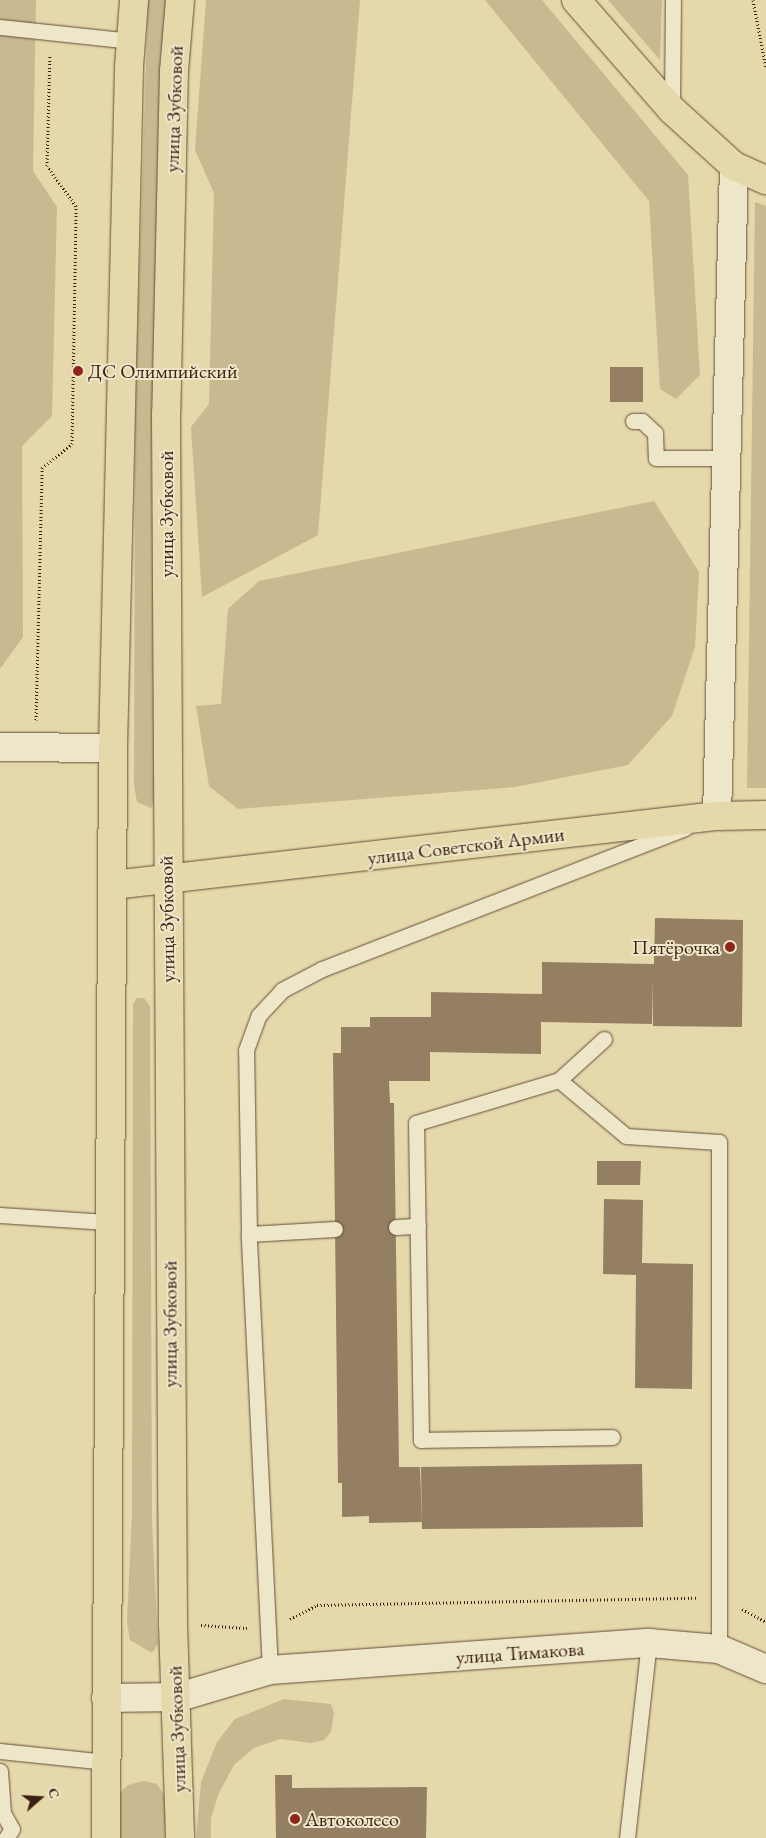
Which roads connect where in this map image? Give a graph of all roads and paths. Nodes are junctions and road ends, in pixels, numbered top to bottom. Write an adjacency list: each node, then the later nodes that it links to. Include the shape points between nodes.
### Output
1 (134, 0): 8 (main road)
2 (180, 0): 20 (main road, улица Зубковой, via 174,71 166,413)
3 (576, 0): 10 (main road)
4 (673, 0): 10 (lane)
5 (753, 0): 9 (path)
6 (0, 27): 7 (lane)
7 (50, 32): 8 (lane); 16 (path, via 47,166 76,206 72,444 42,468)
8 (131, 41): 17 (main road)
9 (766, 68)
10 (672, 110): 11 (main road)
11 (734, 166): 12 (main road); 14 (street)
12 (766, 180)
13 (633, 421): 14 (lane, via 642,421 655,433 656,458)
14 (728, 458): 19 (street)
15 (0, 747): 16 (street)
16 (35, 747): 17 (street)
17 (113, 748): 21 (main road)
18 (766, 815): 19 (main road, улица Советской Армии)
19 (717, 816): 20 (main road, улица Советской Армии, via 208,876); 29 (lane, via 322,969 282,990 260,1014 246,1050)
20 (166, 876): 21 (main road, улица Советской Армии); 33 (main road, улица Зубковой)
21 (113, 885): 25 (main road)
22 (604, 1039): 23 (lane)
23 (559, 1080): 26 (lane, via 416,1123); 31 (lane, via 626,1136 719,1142)
24 (0, 1215): 25 (lane)
25 (107, 1222): 40 (main road)
26 (418, 1226): 27 (lane); 30 (lane, via 421,1440)
27 (396, 1227)
28 (334, 1229): 29 (lane)
29 (249, 1234): 34 (lane)
30 (612, 1437)
31 (719, 1598): 32 (path); 34 (path, via 317,1605); 36 (lane)
32 (766, 1622)
33 (173, 1624): 34 (path); 39 (main road, улица Зубковой)
34 (269, 1629): 38 (lane)
35 (649, 1644): 36 (street, улица Тимакова); 38 (street, улица Тимакова); 47 (lane)
36 (719, 1649): 37 (street, улица Тимакова)
37 (766, 1669)
38 (270, 1670): 39 (street, улица Тимакова)
39 (178, 1697): 40 (street, улица Тимакова); 46 (main road, улица Зубковой)
40 (106, 1698): 42 (main road)
41 (0, 1751): 42 (lane)
42 (106, 1762): 45 (main road)
43 (0, 1771): 44 (lane, via 3,1813 12,1829)
44 (6, 1838)
45 (106, 1838)
46 (180, 1838)
47 (627, 1838)

